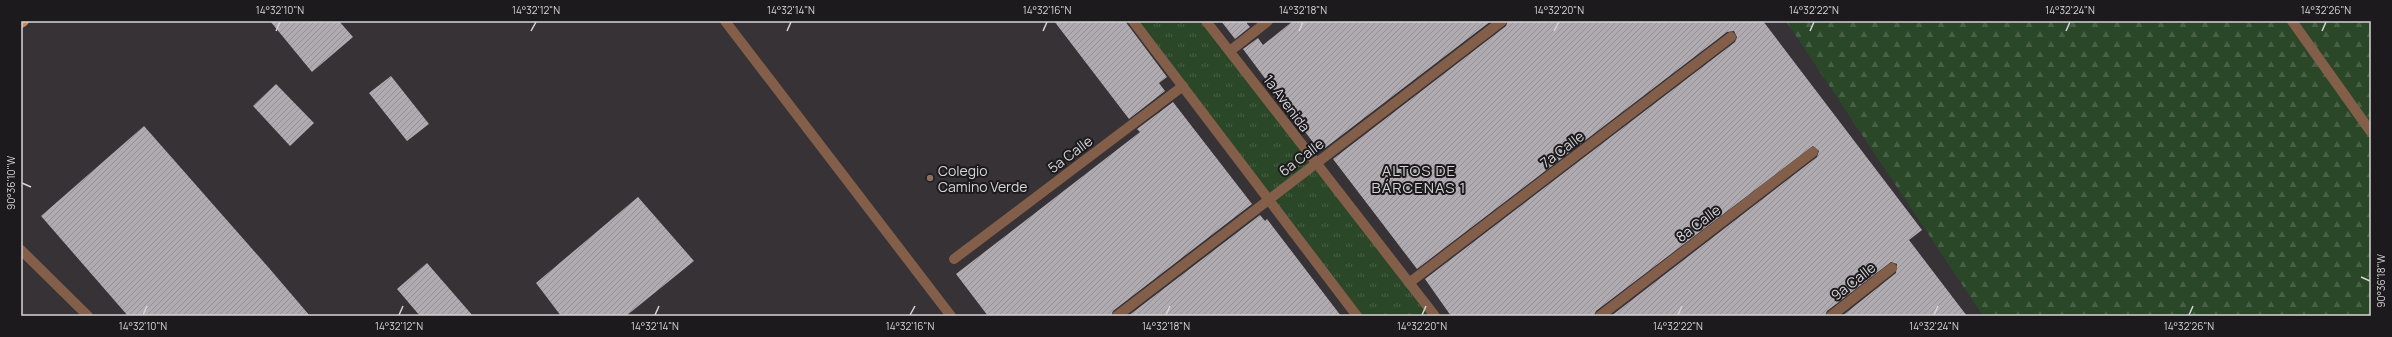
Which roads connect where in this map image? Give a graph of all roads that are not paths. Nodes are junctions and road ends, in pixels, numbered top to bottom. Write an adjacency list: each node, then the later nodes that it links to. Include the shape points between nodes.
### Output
1 (24, 21): 8 (main road)
2 (726, 21): 21 (street)
3 (1133, 21): 11 (street)
4 (1206, 21): 10 (street, 1a Avenida)
5 (1268, 21): 10 (street)
6 (1502, 21): 14 (street, 6a Calle)
7 (2292, 21): 12 (street)
8 (21, 23)
9 (1731, 37): 19 (street, 7a Calle)
10 (1230, 51): 14 (street, 1a Avenida)
11 (1183, 86): 15 (street); 17 (street, 5a Calle)
12 (2371, 132)
13 (1813, 152): 25 (street, 8a Calle)
14 (1315, 164): 15 (street, 6a Calle); 19 (street, 1a Avenida)
15 (1268, 200): 22 (street, 6a Calle); 23 (street)
16 (21, 250): 20 (street)
17 (954, 259)
18 (1892, 268): 26 (street, 9a Calle)
19 (1409, 283): 24 (street, 1a Avenida)
20 (88, 316)
21 (950, 316)
22 (1117, 316)
23 (1357, 316)
24 (1434, 316)
25 (1600, 316)
26 (1831, 316)

